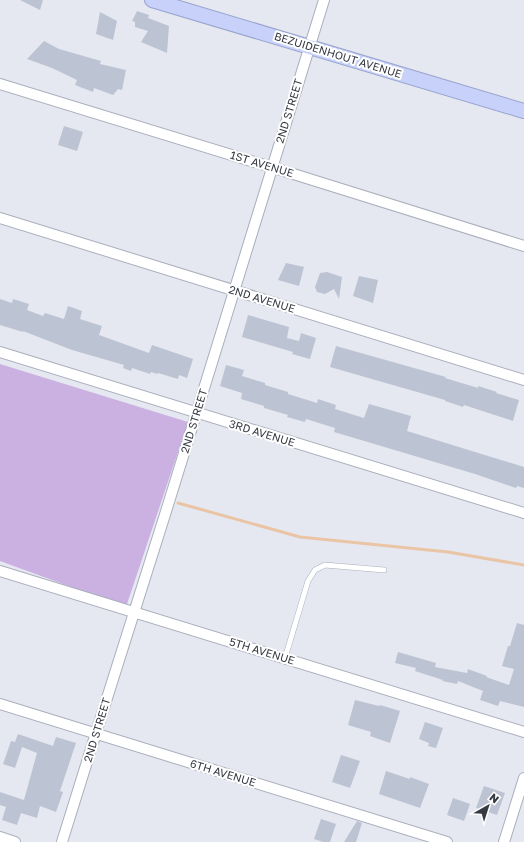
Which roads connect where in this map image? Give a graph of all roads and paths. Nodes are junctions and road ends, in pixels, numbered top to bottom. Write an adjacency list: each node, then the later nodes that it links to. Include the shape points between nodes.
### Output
1 (152, 0): 3 (street, BEZUIDENHOUT AVENUE)
2 (324, 0): 3 (street, 2ND STREET)
3 (309, 46): 5 (street, BEZUIDENHOUT AVENUE); 6 (street, 2ND STREET)
4 (0, 84): 6 (street, 1ST AVENUE)
5 (524, 111)
6 (271, 167): 8 (street, 1ST AVENUE); 9 (street, 2ND STREET)
7 (0, 218): 9 (street, 2ND AVENUE)
8 (524, 246)
9 (234, 291): 11 (street, 2ND AVENUE); 12 (street, 2ND STREET)
10 (0, 352): 12 (street, 3RD AVENUE)
11 (524, 380)
12 (196, 412): 13 (street, 3RD AVENUE); 16 (street, 2ND STREET)
13 (524, 513)
14 (384, 570): 17 (lane, via 325,565 315,570 308,580)
15 (0, 571): 16 (street, 5TH AVENUE)
16 (134, 611): 17 (street, 5TH AVENUE); 20 (street, 2ND STREET)
17 (284, 658): 19 (street, 5TH AVENUE)
18 (0, 704): 20 (street, 6TH AVENUE)
19 (524, 732)
20 (96, 733): 24 (street, 2ND STREET); 25 (street, 6TH AVENUE)
21 (524, 778): 26 (street)
22 (0, 838): 23 (street)
23 (14, 842)
24 (62, 842)
25 (447, 842)
26 (504, 842)

